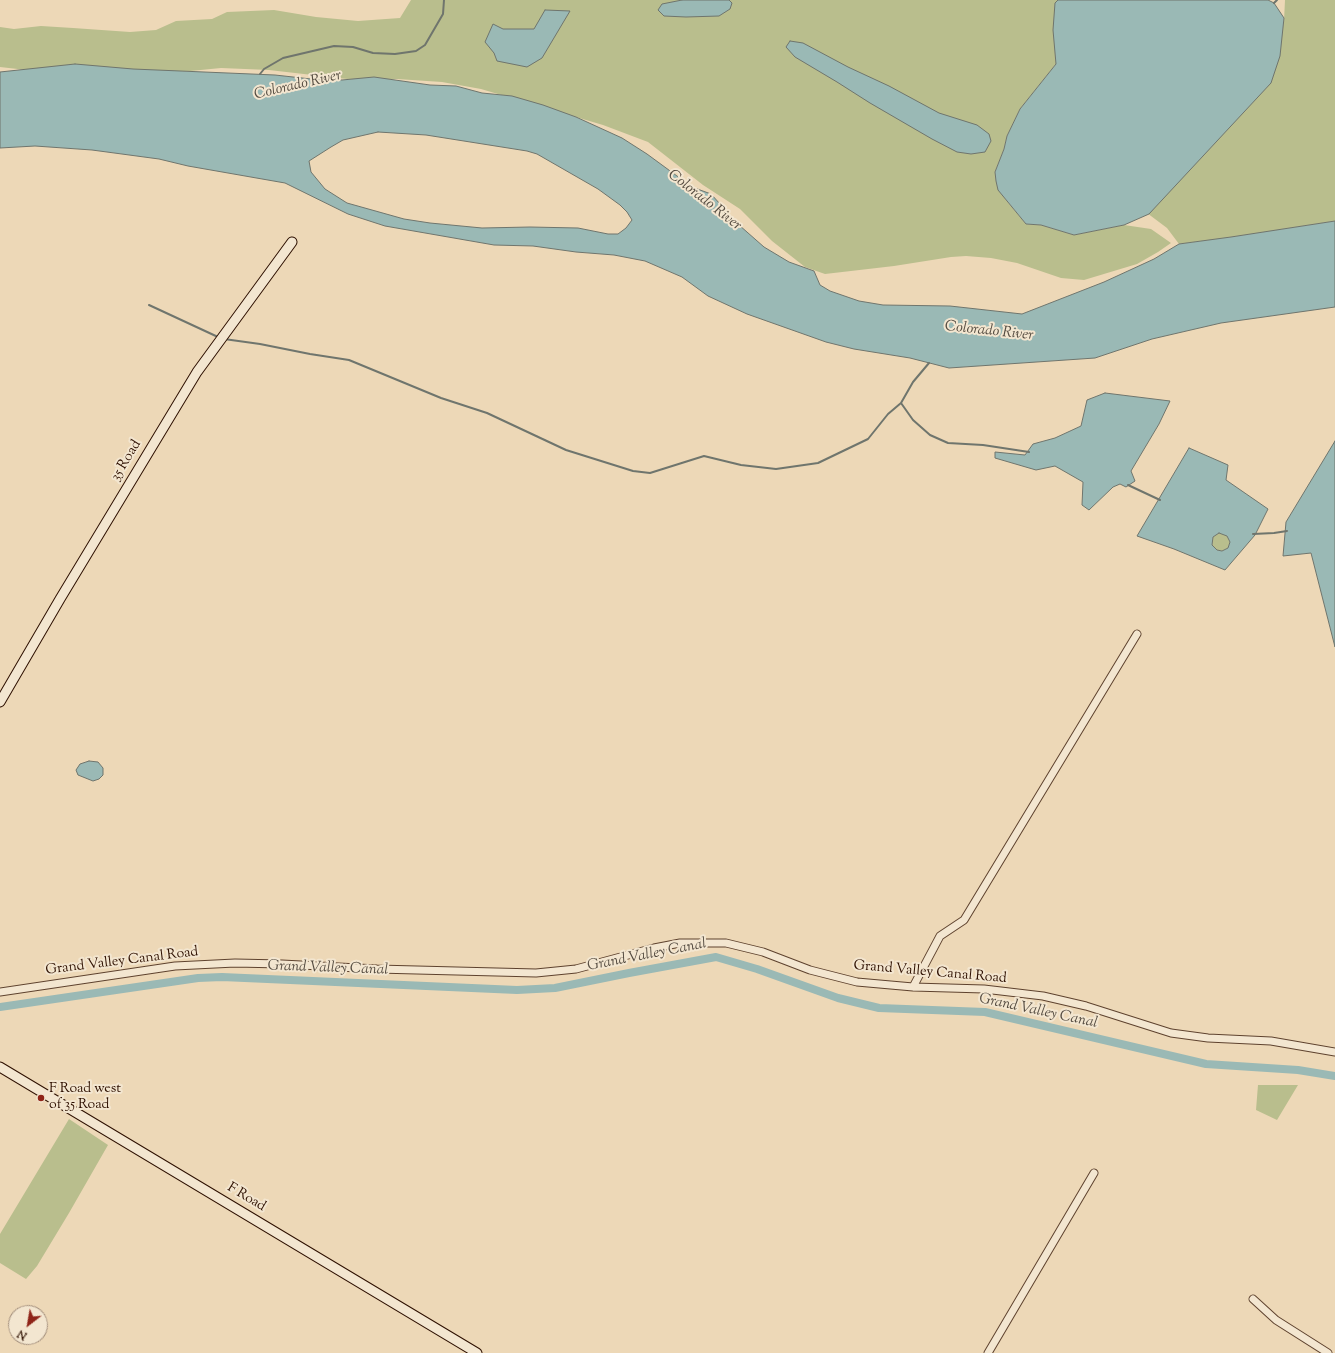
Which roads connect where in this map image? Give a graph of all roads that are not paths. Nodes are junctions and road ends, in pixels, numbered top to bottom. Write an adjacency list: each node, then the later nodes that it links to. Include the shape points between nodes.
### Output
1 (292, 242): 3 (street, 35 Road, via 197,372)
2 (1137, 634): 4 (street, via 964,920 940,936)
3 (0, 702)
4 (914, 987): 5 (street, Grand Valley Canal Road, via 857,982 810,970 763,952 726,943 701,942 654,948 576,969 536,973 235,963 175,966); 6 (street, Grand Valley Canal Road, via 984,989 1043,996 1086,1006 1171,1032 1208,1038 1271,1041)
5 (0, 992)
6 (1335, 1052)
7 (0, 1067): 10 (street, F Road)
8 (1094, 1173): 11 (street)
9 (1253, 1299): 12 (street, via 1276,1320)
10 (477, 1353)
11 (988, 1353)
12 (1328, 1353)

